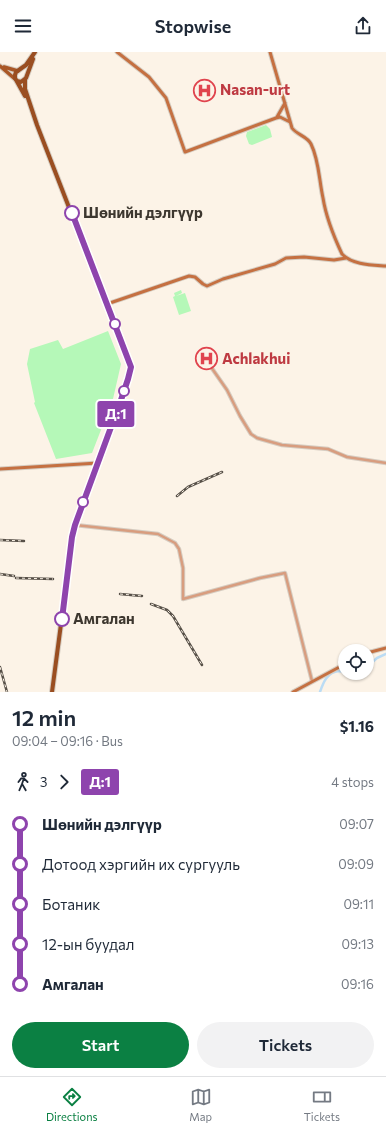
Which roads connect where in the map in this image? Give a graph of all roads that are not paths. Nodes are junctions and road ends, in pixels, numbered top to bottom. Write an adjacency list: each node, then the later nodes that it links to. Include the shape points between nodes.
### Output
1 (36, 52): 4 (highway)
2 (117, 52): 12 (main road, via 149,77 166,98 185,152)
3 (270, 52): 11 (main road)
4 (30, 61): 7 (highway); 8 (highway)
5 (0, 65): 6 (main road)
6 (6, 69): 7 (main road); 9 (main road)
7 (19, 70): 8 (highway, via 25,73); 9 (highway, via 15,75)
8 (25, 79): 9 (highway, via 21,82); 10 (highway)
9 (17, 80): 10 (highway)
10 (29, 102): 17 (highway)
11 (285, 103): 12 (main road); 13 (main road)
12 (276, 118): 13 (main road, via 280,117)
13 (290, 122): 14 (main road, via 294,130 308,139 313,149 324,206)
14 (344, 256): 15 (main road); 15 (main road); 16 (main road, via 365,264)
15 (336, 260): 17 (main road, via 286,258 207,286 189,276)
16 (386, 266)
17 (107, 304): 19 (highway, via 128,357 130,370)
18 (211, 367): 20 (street, via 228,390 238,415 258,439 285,446 328,449 345,457)
19 (98, 463): 21 (main road); 22 (highway)
20 (386, 464)
21 (0, 468)
22 (75, 525): 26 (street, via 158,534 174,542 182,560 183,600 285,573); 27 (highway)
23 (386, 648): 24 (main road)
24 (374, 651)
25 (338, 668): 26 (main road)
26 (312, 681): 28 (main road)
27 (52, 692)
28 (293, 692)

